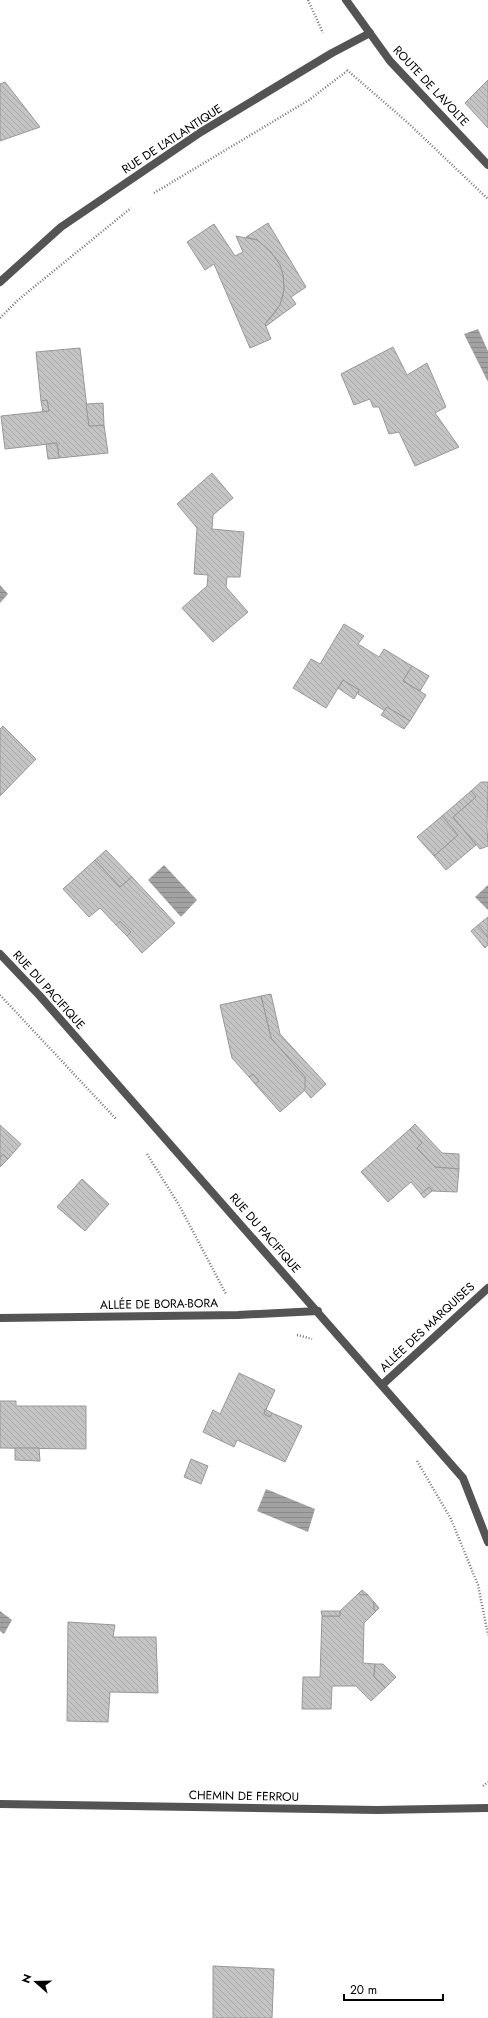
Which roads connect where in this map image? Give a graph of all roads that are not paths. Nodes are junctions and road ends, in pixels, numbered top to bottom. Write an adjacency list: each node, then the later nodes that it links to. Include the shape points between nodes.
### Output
1 (346, 0): 2 (street, ROUTE DE LAVOLTE)
2 (370, 33): 3 (street, ROUTE DE LAVOLTE, via 390,61); 4 (street, RUE DE L'ATLANTIQUE, via 332,53 202,132 61,227)
3 (488, 165)
4 (0, 282)
5 (0, 954): 7 (street, RUE DU PACIFIQUE)
6 (488, 1288): 9 (street, ALLÉE DES MARQUISES)
7 (318, 1311): 8 (street, ALLÉE DE BORA-BORA, via 238,1315); 9 (street, RUE DU PACIFIQUE)
8 (0, 1318)
9 (382, 1385): 10 (street, RUE DU PACIFIQUE, via 463,1478)
10 (488, 1542)
11 (0, 1804): 12 (street, CHEMIN DE FERROU, via 377,1810)
12 (488, 1808)

